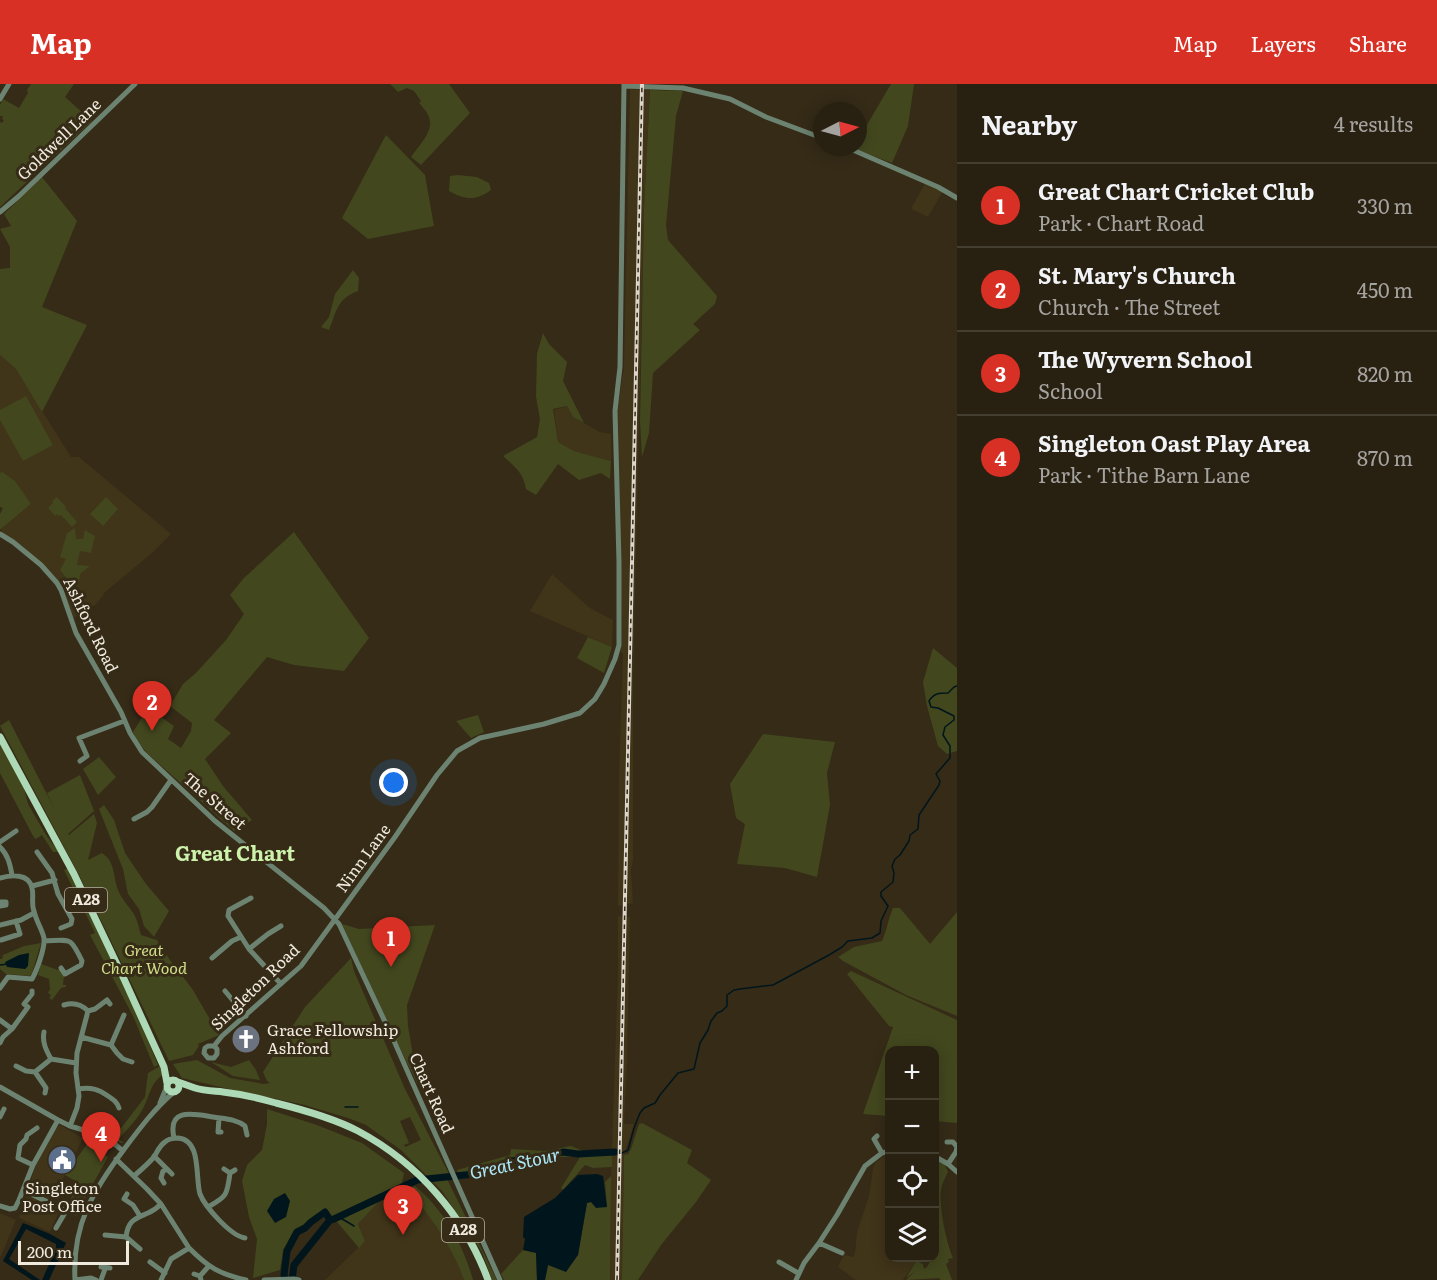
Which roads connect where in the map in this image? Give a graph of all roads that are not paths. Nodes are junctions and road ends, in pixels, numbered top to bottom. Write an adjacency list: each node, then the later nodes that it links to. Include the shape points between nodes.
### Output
1 (9, 84): 4 (street)
2 (135, 84): 8 (street, Goldwell Lane)
3 (624, 85): 5 (street, via 686,89 730,99); 26 (street, Ninn Lane, via 620,367 615,411 620,562 619,645 615,659 595,699 580,713 480,738 457,751)
4 (0, 99)
5 (813, 135)
6 (867, 156): 7 (street)
7 (957, 198)
8 (0, 212)
9 (0, 534): 10 (street, Ashford Road, via 35,560 57,583 76,633)
10 (121, 712): 11 (street, The Street)
11 (124, 721): 13 (street, via 79,738 87,756); 14 (street, The Street, via 142,752)
12 (0, 737): 57 (main road, A28, via 74,874)
13 (80, 761)
14 (171, 780): 15 (street, via 150,809); 26 (street, The Street)
15 (134, 819)
16 (16, 831): 17 (street)
17 (0, 842)
18 (0, 847): 20 (street)
19 (37, 852): 22 (street)
20 (12, 875): 21 (street); 23 (street, via 25,878)
21 (0, 878)
22 (54, 880): 23 (street); 30 (street, via 72,919 71,924)
23 (32, 886): 25 (street)
24 (247, 899): 31 (street, via 228,912)
25 (34, 913): 27 (street); 33 (street)
26 (335, 919): 37 (street, Singleton Road, via 301,966); 123 (street, Chart Road)
27 (16, 921): 28 (street); 32 (street, via 20,934)
28 (0, 925)
29 (282, 927): 34 (street)
30 (61, 928)
31 (241, 937): 34 (street); 35 (street)
32 (0, 939)
33 (44, 941): 36 (street, via 68,940 74,944 81,965 65,974); 38 (street, via 32,979 8,977)
34 (249, 949): 37 (street)
35 (213, 955)
36 (61, 968)
37 (280, 984): 45 (street, Singleton Road)
38 (0, 988)
39 (32, 991): 47 (street, via 24,1004 28,1007)
40 (225, 991): 45 (street)
41 (107, 1000): 43 (street)
42 (64, 1005): 43 (street, via 79,1004)
43 (88, 1011): 49 (street)
44 (124, 1015): 51 (street)
45 (246, 1016): 52 (street, Singleton Road)
46 (0, 1020): 47 (street)
47 (12, 1029): 50 (street)
48 (42, 1035): 53 (street)
49 (81, 1037): 51 (street); 55 (street)
50 (0, 1043)
51 (111, 1045): 54 (street, via 123,1059)
52 (214, 1046)
53 (51, 1059): 55 (street); 58 (street)
54 (132, 1062)
55 (76, 1063): 63 (street)
56 (16, 1066): 58 (street)
57 (164, 1067): 59 (main road, A28); 60 (main road, A28)
58 (35, 1072): 65 (street, via 46,1088)
59 (177, 1082): 60 (main road, via 171,1080); 62 (main road, A28); 64 (main road)
60 (167, 1085): 64 (main road); 67 (street)
61 (0, 1087): 71 (street)
62 (196, 1088): 64 (main road, A28); 122 (main road, A28, via 274,1102 328,1119 358,1131 395,1154 454,1215)
63 (78, 1089): 66 (street, via 96,1089); 72 (street)
64 (175, 1091): 67 (street)
65 (45, 1093)
66 (119, 1103)
67 (159, 1105): 79 (street)
68 (4, 1109): 69 (street)
69 (0, 1117)
70 (219, 1118): 74 (street); 75 (street, via 247,1124); 76 (street, via 182,1115 174,1123)
71 (58, 1120): 72 (street); 86 (street)
72 (70, 1126): 79 (street, via 100,1135)
73 (37, 1128): 86 (street, via 20,1145 18,1158)
74 (221, 1132)
75 (247, 1135)
76 (174, 1138): 82 (street, via 165,1142); 95 (street, via 182,1138 192,1147 200,1194)
77 (874, 1138): 81 (street)
78 (951, 1140): 85 (street, via 957,1150)
79 (123, 1150): 84 (street)
80 (885, 1152): 81 (street)
81 (882, 1153): 101 (street, via 866,1166)
82 (154, 1156): 89 (street); 90 (street, via 169,1172 163,1171)
83 (939, 1159): 85 (street)
84 (116, 1160): 89 (street); 116 (street, via 82,1221)
85 (948, 1164): 88 (street)
86 (33, 1165): 91 (street)
87 (224, 1169): 95 (street, via 233,1171 226,1193)
88 (957, 1172)
89 (134, 1176): 93 (street)
90 (164, 1183)
91 (23, 1190): 94 (street, via 15,1208); 97 (street, via 66,1211)
92 (127, 1194): 96 (street, via 124,1199)
93 (161, 1204): 96 (street); 102 (street)
94 (0, 1206)
95 (208, 1207): 100 (street, via 239,1237)
96 (140, 1216): 99 (street, via 129,1225)
97 (56, 1228)
98 (109, 1234): 99 (street)
99 (126, 1237): 103 (street)
100 (245, 1238)
101 (819, 1243): 104 (street); 112 (street)
102 (189, 1248): 109 (street); 111 (street, via 171,1259)
103 (140, 1249)
104 (835, 1250): 105 (street); 106 (street)
105 (842, 1253)
106 (833, 1257)
107 (150, 1262): 111 (street)
108 (781, 1265): 112 (street)
109 (208, 1267): 113 (street); 114 (street)
110 (105, 1268): 118 (street)
111 (165, 1273): 119 (street)
112 (798, 1273): 124 (street)
113 (198, 1277)
114 (227, 1277): 120 (street)
115 (291, 1279): 121 (street)
116 (75, 1280): 117 (street)
117 (96, 1280)
118 (101, 1280)
119 (161, 1280)
120 (246, 1280)
121 (264, 1280)
122 (488, 1280)
123 (500, 1280)
124 (796, 1280)

